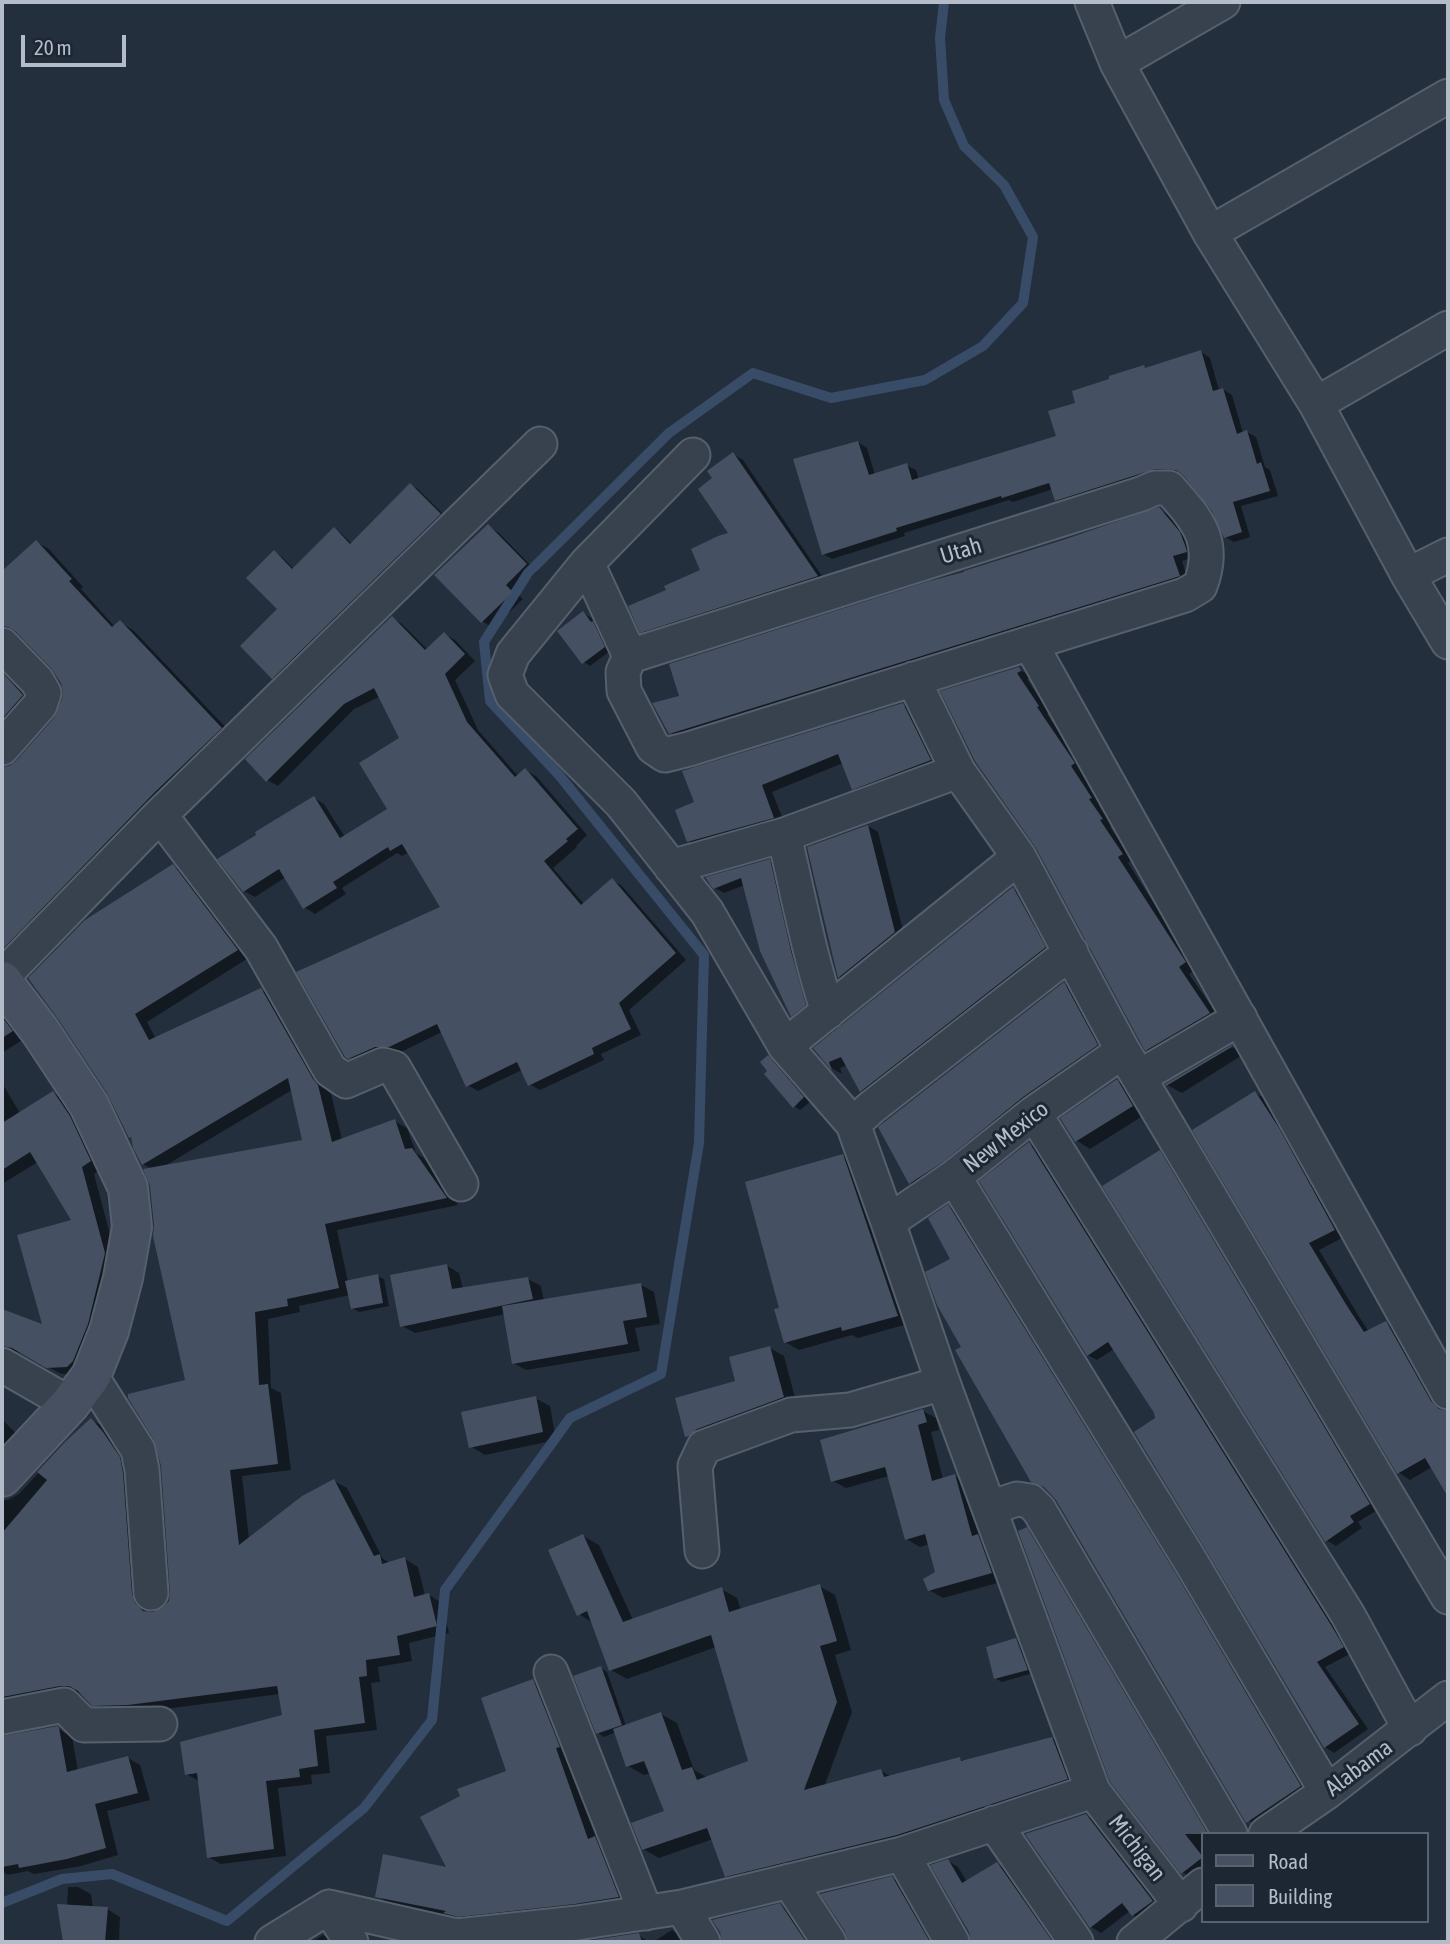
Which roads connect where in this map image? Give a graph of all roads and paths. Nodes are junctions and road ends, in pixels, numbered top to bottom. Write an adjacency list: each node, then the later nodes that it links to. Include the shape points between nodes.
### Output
1 (1091, 2): 3 (street)
2 (1223, 2): 3 (street)
3 (1117, 63): 5 (street)
4 (1448, 96): 5 (street)
5 (1210, 233): 7 (street)
6 (1448, 328): 7 (street)
7 (1316, 404): 12 (street)
8 (540, 444): 20 (street)
9 (693, 455): 11 (street)
10 (1448, 555): 12 (street)
11 (587, 563): 16 (street); 23 (street, via 513,654 505,675 512,694 621,803)
12 (1408, 575): 13 (street)
13 (1448, 642)
14 (1030, 643): 16 (street, Utah, via 1200,586 1207,548 1192,514 1170,488 1155,488); 17 (street); 27 (street)
15 (2, 645): 18 (street, via 44,693 40,705)
16 (630, 656): 17 (street, via 623,672 624,691 653,747 665,755)
17 (913, 679): 19 (street)
18 (2, 748)
19 (958, 771): 21 (street); 22 (street)
20 (160, 815): 25 (street); 33 (street, via 261,948 330,1070 346,1081 383,1065 394,1068)
21 (784, 835): 23 (street); 26 (street)
22 (1019, 857): 24 (street); 26 (street)
23 (671, 867): 28 (street, via 706,912)
24 (1071, 952): 29 (street); 31 (street)
25 (2, 979): 37 (street, via 89,1105 128,1188 132,1227 124,1278 109,1331)
26 (828, 1012): 28 (street)
27 (1240, 1018): 29 (street, New Mexico); 38 (street)
28 (785, 1045): 31 (street)
29 (1131, 1064): 30 (street, New Mexico); 43 (street)
30 (1034, 1113): 32 (street, New Mexico); 48 (street, via 1348,1615)
31 (853, 1124): 34 (street, Michigan)
32 (954, 1177): 34 (street, New Mexico); 50 (street, via 1192,1562)
33 (460, 1184)
34 (888, 1222): 36 (street, Michigan)
35 (2, 1365): 37 (street)
36 (943, 1383): 40 (street, Michigan); 41 (street, via 850,1410 791,1415 704,1447 695,1466)
37 (80, 1390): 39 (street); 42 (street, via 138,1450)
38 (1448, 1392)
39 (2, 1477)
40 (990, 1508): 49 (street, Michigan); 52 (street, via 1017,1499 1030,1501 1039,1510)
41 (702, 1551)
42 (151, 1593)
43 (1448, 1597)
44 (551, 1672): 59 (street)
45 (1448, 1698): 48 (street, Alabama)
46 (2, 1717): 47 (street, via 64,1705 84,1725)
47 (160, 1724)
48 (1410, 1729): 50 (street, Alabama)
49 (1093, 1791): 51 (street); 56 (street, Michigan)
50 (1327, 1792): 53 (street, Alabama)
51 (994, 1823): 54 (street); 67 (street)
52 (1229, 1832)
53 (1269, 1832)
54 (902, 1854): 55 (street); 66 (street)
55 (789, 1881): 58 (street); 65 (street)
56 (1192, 1895): 68 (street)
57 (329, 1907): 61 (street); 62 (street); 63 (street)
58 (682, 1907): 59 (street); 64 (street)
59 (646, 1913): 60 (street)
60 (583, 1933): 61 (street)
61 (459, 1939)
62 (272, 1942)
63 (351, 1942)
64 (703, 1942)
65 (829, 1942)
66 (952, 1942)
67 (1076, 1942)
68 (1134, 1942)

